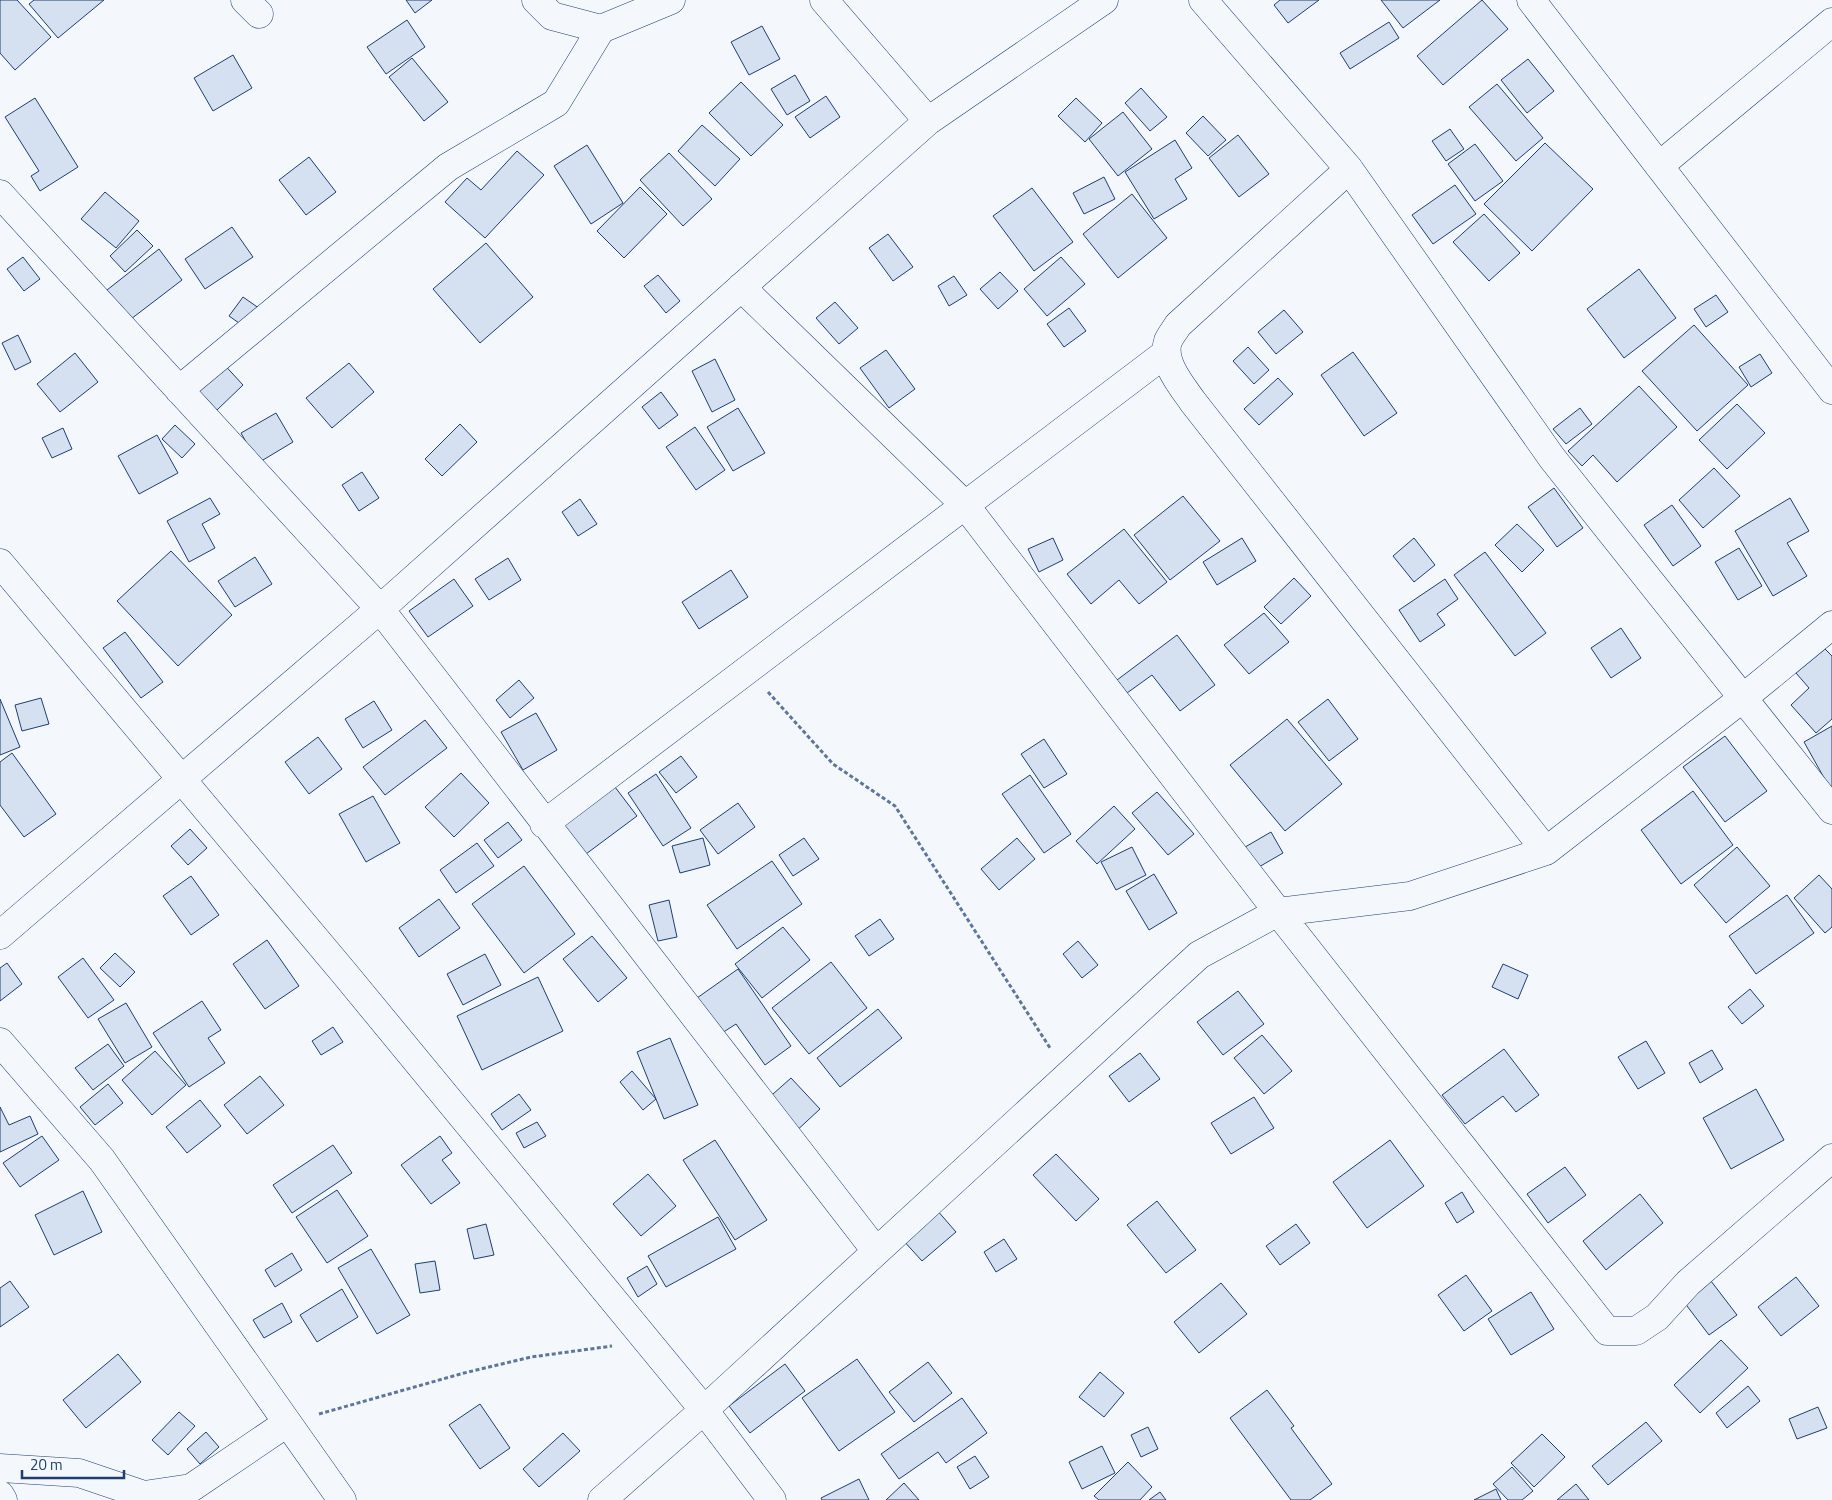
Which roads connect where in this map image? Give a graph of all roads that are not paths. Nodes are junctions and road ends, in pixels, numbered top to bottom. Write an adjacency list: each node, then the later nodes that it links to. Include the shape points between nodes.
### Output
1 (536, 0): 8 (street, via 552,16)
2 (671, 0): 8 (street)
3 (824, 0): 9 (street)
4 (1104, 0): 9 (street)
5 (1203, 0): 11 (street)
6 (1531, 0): 10 (street)
7 (1832, 22): 10 (street)
8 (601, 29): 15 (street, via 556,103 448,167)
9 (928, 121): 13 (street)
10 (1659, 166): 16 (street)
11 (1349, 169): 14 (street, via 1178,325 1168,341); 21 (street, via 1552,458)
12 (0, 194): 15 (street)
13 (741, 287): 17 (street); 19 (street)
14 (1166, 353): 17 (street); 25 (street, via 1174,373 1193,402)
15 (179, 390): 19 (street)
16 (1832, 390)
17 (964, 506): 24 (street); 26 (street)
18 (0, 563): 22 (street)
19 (380, 609): 22 (street); 24 (street)
20 (1832, 625): 21 (street)
21 (1743, 698): 23 (street); 25 (street)
22 (182, 781): 27 (street); 31 (street)
23 (1832, 810)
24 (544, 824): 30 (street)
25 (1546, 851): 26 (street, via 1410,896)
26 (1278, 912): 29 (street, via 1607,1331 1636,1331 1657,1317 1688,1283); 30 (street, via 1199,955)
27 (0, 935)
28 (0, 1042): 32 (street, via 102,1160)
29 (1832, 1158)
30 (876, 1251): 31 (street)
31 (704, 1410): 37 (street); 38 (street)
32 (287, 1423): 33 (street, via 191,1488 144,1495 79,1473); 36 (street)
33 (0, 1468)
34 (0, 1496): 35 (street)
35 (3, 1500)
36 (342, 1500)
37 (602, 1500)
38 (772, 1500)

